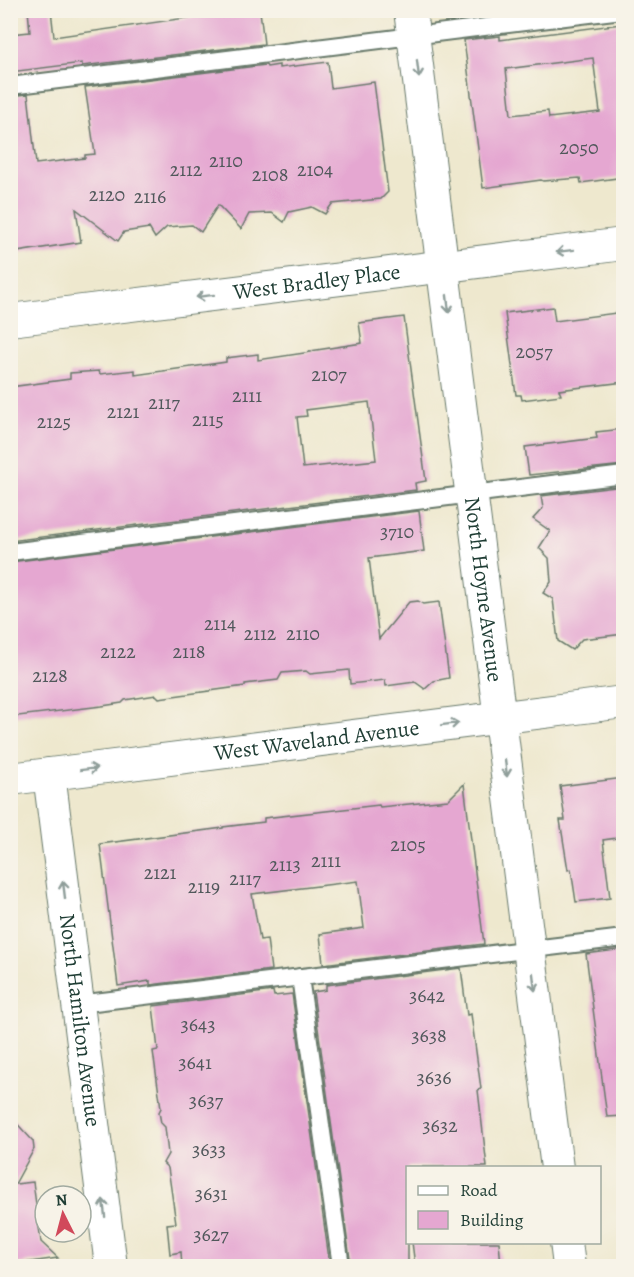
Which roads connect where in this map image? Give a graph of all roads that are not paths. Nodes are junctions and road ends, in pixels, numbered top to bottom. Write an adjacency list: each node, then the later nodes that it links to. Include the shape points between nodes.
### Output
1 (622, 10): 2 (lane)
2 (412, 24): 3 (lane); 5 (street, North Hoyne Avenue, one-way to 5)
3 (10, 86)
4 (624, 244): 5 (street, West Bradley Place, one-way to 5)
5 (443, 267): 6 (street, West Bradley Place, one-way to 6); 8 (street, North Hoyne Avenue, one-way to 8)
6 (10, 320)
7 (624, 475): 8 (lane)
8 (472, 494): 9 (lane); 11 (street, North Hoyne Avenue)
9 (10, 552)
10 (624, 702): 11 (street, West Waveland Avenue)
11 (500, 718): 12 (street, West Waveland Avenue, one-way to 11); 15 (street, North Hoyne Avenue, one-way to 15)
12 (49, 774): 13 (street, West Waveland Avenue); 17 (street, North Hamilton Avenue, one-way to 12)
13 (10, 779)
14 (624, 938): 15 (lane)
15 (529, 950): 16 (lane); 18 (street, North Hoyne Avenue, one-way to 18)
16 (300, 977): 17 (lane); 21 (lane)
17 (78, 1004): 20 (street, North Hamilton Avenue, one-way to 17)
18 (557, 1166)
19 (566, 1244): 22 (street)
20 (111, 1266)
21 (341, 1266)
22 (569, 1266)

